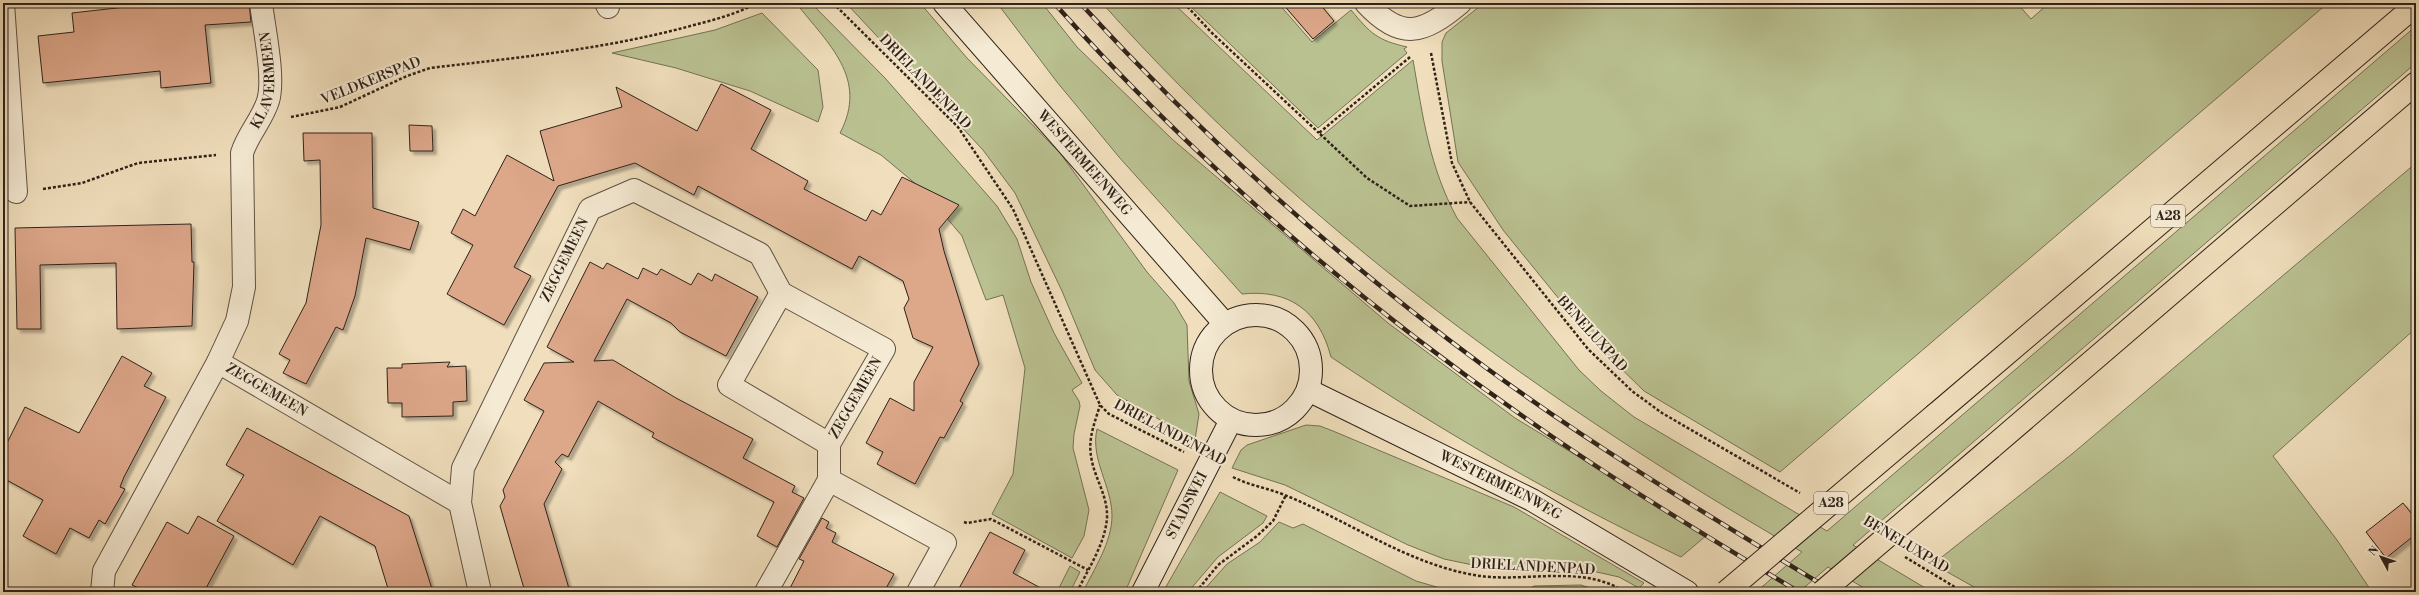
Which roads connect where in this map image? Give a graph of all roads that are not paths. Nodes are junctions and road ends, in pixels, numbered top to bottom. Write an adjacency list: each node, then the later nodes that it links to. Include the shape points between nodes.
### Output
1 (3, 3): 11 (street)
2 (261, 3): 10 (street, KLAVERMEEN, via 270,87 267,102 246,139)
3 (944, 3): 13 (street, WESTERMEENWEG)
4 (1366, 3): 5 (street, via 1379,18 1391,26 1426,35)
5 (1460, 3)
6 (2410, 9): 26 (highway, A28, bridge)
7 (2416, 83): 9 (highway)
8 (2416, 92): 9 (highway)
9 (2365, 127): 27 (highway, bridge)
10 (242, 154): 14 (street, ZEGGEMEEN, via 244,287 237,321)
11 (16, 192)
12 (781, 293): 17 (street, ZEGGEMEEN, via 729,385); 17 (street, ZEGGEMEEN, via 884,349); 19 (street, ZEGGEMEEN, via 760,254 634,190 590,209 463,468)
13 (1225, 324): 15 (street, via 1243,316 1264,315 1283,321 1298,334 1308,351 1312,371); 16 (street, via 1209,341 1201,363 1202,386 1213,406)
14 (218, 362): 19 (street, ZEGGEMEEN); 20 (street, ZEGGEMEEN, via 104,571)
15 (1308, 390): 16 (street, via 1290,415 1276,422 1262,426 1246,425); 25 (street, WESTERMEENWEG, via 1532,500)
16 (1231, 420): 24 (street, STADSWEI)
17 (829, 444): 18 (street, ZEGGEMEEN)
18 (829, 480): 22 (street, ZEGGEMEEN); 23 (street, via 945,544)
19 (460, 503): 21 (street, ZEGGEMEEN)
20 (102, 592)
21 (480, 592)
22 (766, 592)
23 (918, 592)
24 (1143, 592)
25 (1687, 592)
26 (1726, 592)
27 (1822, 592)

